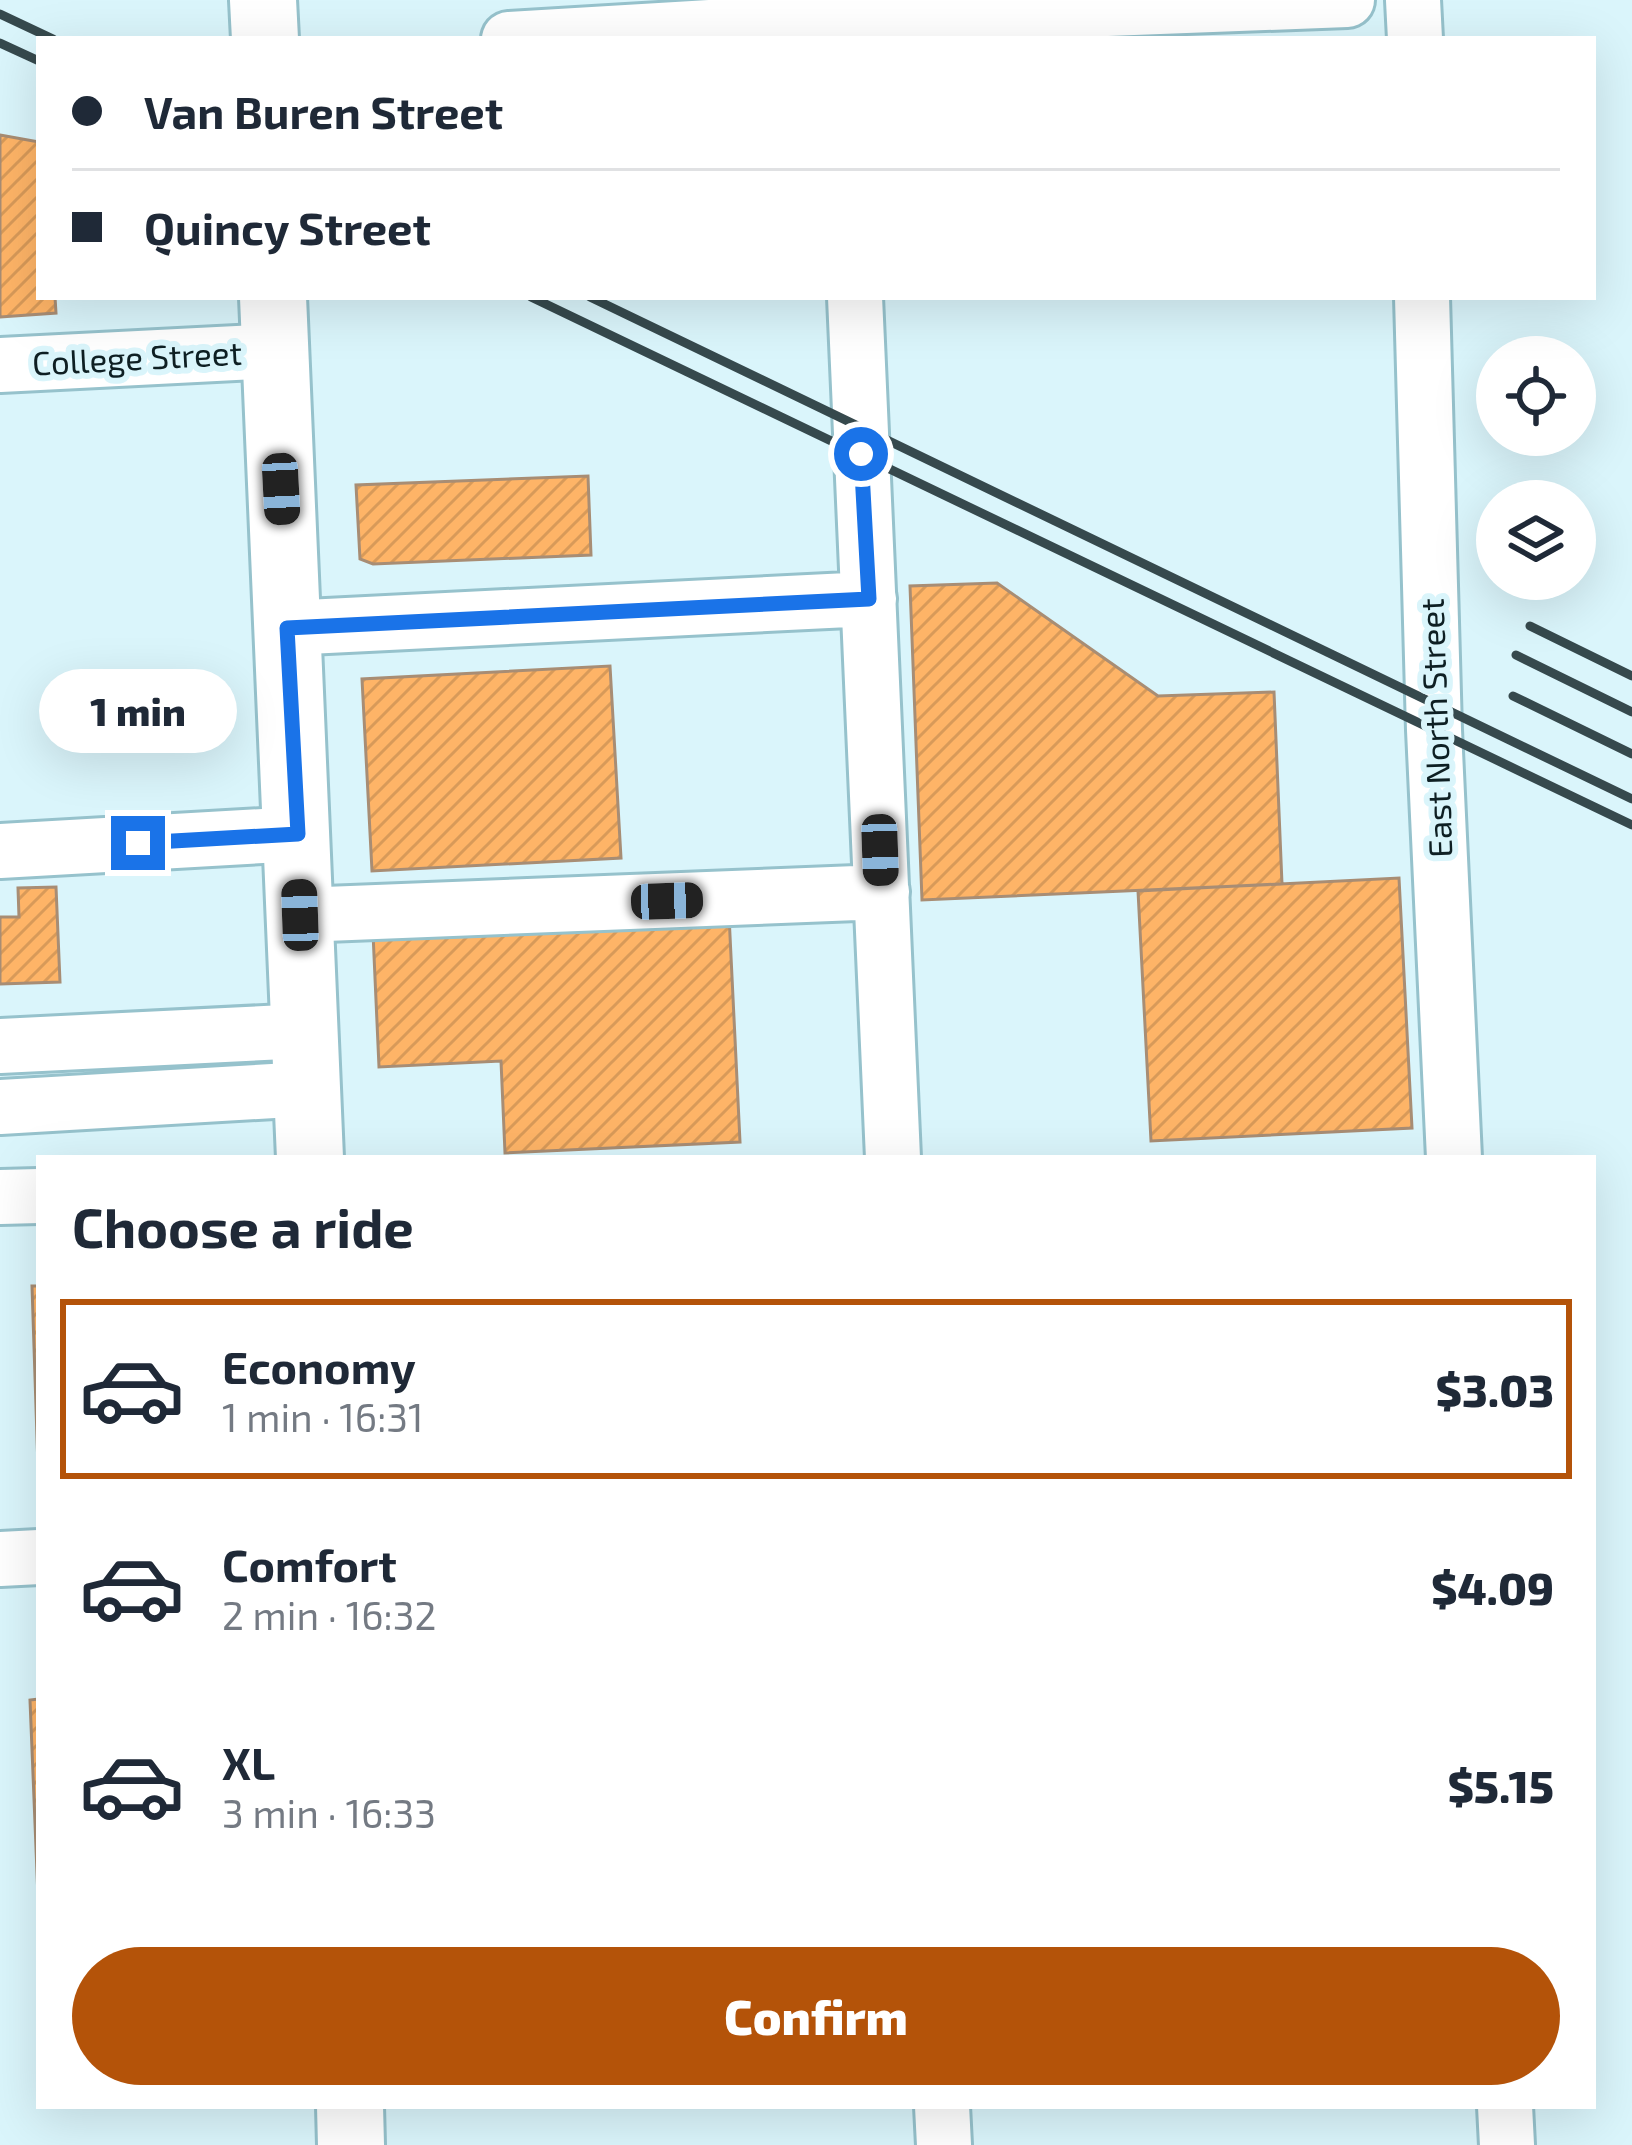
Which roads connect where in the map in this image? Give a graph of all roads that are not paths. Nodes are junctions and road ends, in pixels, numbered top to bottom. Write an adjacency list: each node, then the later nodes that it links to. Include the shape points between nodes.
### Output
1 (263, 0): 5 (main road)
2 (1347, 0): 4 (street)
3 (1413, 0): 7 (street)
4 (843, 20): 6 (street)
5 (265, 36)
6 (562, 36)
7 (1414, 36)
8 (855, 300): 12 (street)
9 (1422, 300): 23 (street, East North Street)
10 (274, 324): 11 (street, College Street); 13 (main road)
11 (0, 364)
12 (869, 599): 13 (street); 16 (street)
13 (287, 628): 14 (main road)
14 (298, 834): 15 (street); 17 (main road)
15 (0, 851)
16 (882, 892): 17 (street); 22 (street)
17 (300, 915): 19 (main road)
18 (0, 1046): 19 (street)
19 (306, 1060): 20 (street); 21 (main road)
20 (0, 1107)
21 (310, 1155)
22 (893, 1155)
23 (1454, 1155)
24 (36, 1196): 25 (street)
25 (0, 1197)
26 (36, 1557): 27 (street)
27 (0, 1559)
28 (350, 2109): 31 (main road)
29 (942, 2109): 32 (street)
30 (1505, 2109): 33 (street)
31 (351, 2145)
32 (944, 2145)
33 (1507, 2145)

